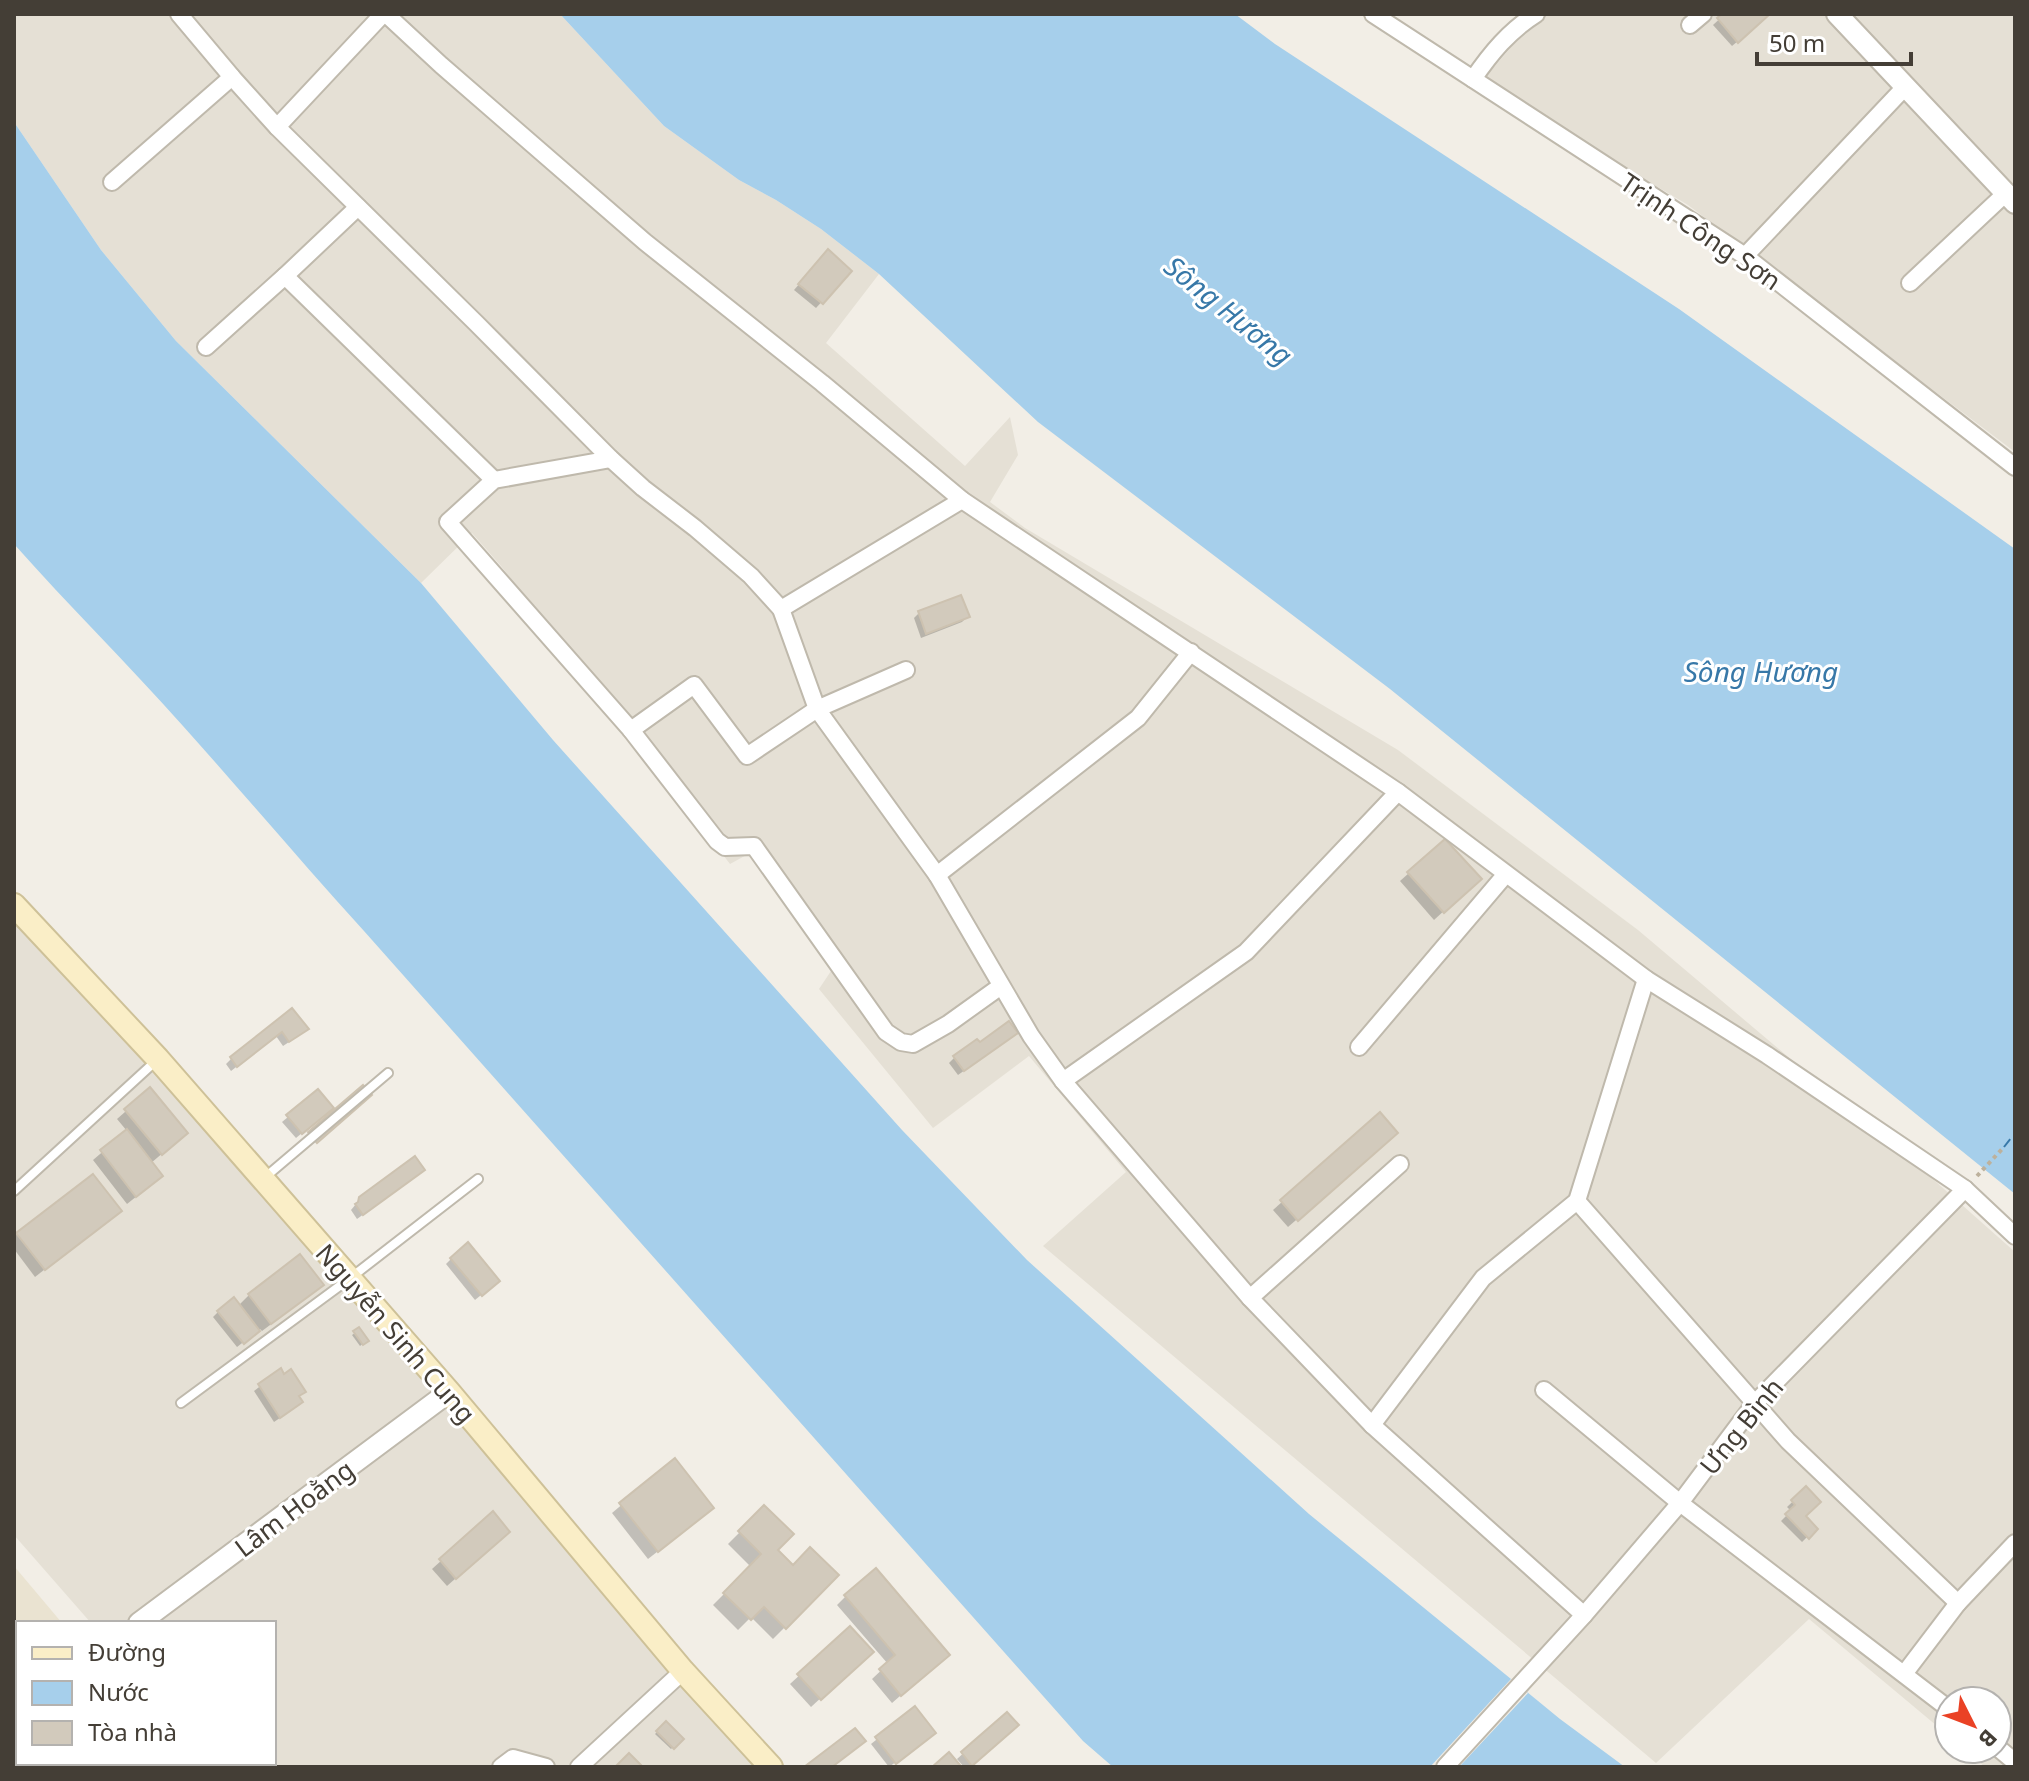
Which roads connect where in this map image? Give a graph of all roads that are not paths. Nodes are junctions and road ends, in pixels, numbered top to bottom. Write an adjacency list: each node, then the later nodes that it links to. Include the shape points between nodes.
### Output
1 (179, 14): 6 (street)
2 (385, 14): 9 (street); 20 (street, via 634,232)
3 (1373, 14): 7 (street, Trịnh Công Sơn)
4 (1536, 14): 7 (street, via 1516,27)
5 (1837, 14): 8 (street)
6 (232, 77): 9 (street); 10 (street)
7 (1473, 79): 13 (street, Trịnh Công Sơn)
8 (1905, 87): 11 (street); 13 (street)
9 (277, 127): 12 (street)
10 (112, 182)
11 (2010, 198): 15 (street)
12 (358, 207): 14 (street); 17 (street)
13 (1745, 256): 18 (street, Trịnh Công Sơn)
14 (285, 276): 16 (street); 19 (street)
15 (1910, 283)
16 (206, 347)
17 (611, 459): 19 (street); 21 (street, via 751,576)
18 (2015, 467)
19 (494, 480): 25 (street, via 448,522)
20 (962, 500): 21 (street); 22 (street)
21 (781, 609): 24 (street)
22 (1191, 652): 26 (street); 28 (street, via 1138,718)
23 (906, 670): 24 (street)
24 (817, 709): 25 (street, via 747,756 694,685); 28 (street)
25 (631, 730): 31 (street, via 717,841 725,847 754,846 886,1032 913,1044)
26 (1398, 792): 27 (street); 35 (street, via 1246,952)
27 (1506, 874): 30 (street); 32 (street)
28 (937, 875): 31 (street)
29 (14, 905): 33 (main road, Nguyễn Sinh Cung)
30 (1646, 979): 39 (street); 41 (street)
31 (1001, 986): 35 (street)
32 (1359, 1047)
33 (158, 1059): 37 (main road, Nguyễn Sinh Cung); 40 (lane)
34 (388, 1073): 37 (lane)
35 (1063, 1081): 44 (street)
36 (1400, 1164): 44 (street)
37 (263, 1179): 43 (main road, Nguyễn Sinh Cung)
38 (478, 1179): 43 (lane)
39 (1965, 1189): 42 (street); 48 (street, Ưng Bình)
40 (14, 1191)
41 (1577, 1201): 48 (street); 49 (street, via 1483,1278)
42 (2015, 1236)
43 (349, 1279): 46 (main road, Nguyễn Sinh Cung); 47 (lane)
44 (1250, 1298): 49 (street)
45 (1544, 1390): 50 (street)
46 (449, 1392): 54 (street, Lâm Hoằng); 55 (main road, Nguyễn Sinh Cung)
47 (181, 1403)
48 (1755, 1403): 50 (street, Ưng Bình); 52 (street)
49 (1372, 1425): 53 (street)
50 (1680, 1503): 53 (street, Ưng Bình); 56 (street)
51 (2015, 1543): 52 (street)
52 (1958, 1603): 56 (street)
53 (1584, 1615): 62 (street, Ưng Bình)
54 (142, 1621)
55 (683, 1671): 60 (street); 61 (main road, Nguyễn Sinh Cung)
56 (1904, 1674): 57 (street)
57 (1933, 1697)
58 (501, 1767): 59 (street, via 513,1758)
59 (546, 1767)
60 (579, 1767)
61 (771, 1767)
62 (1445, 1767)

